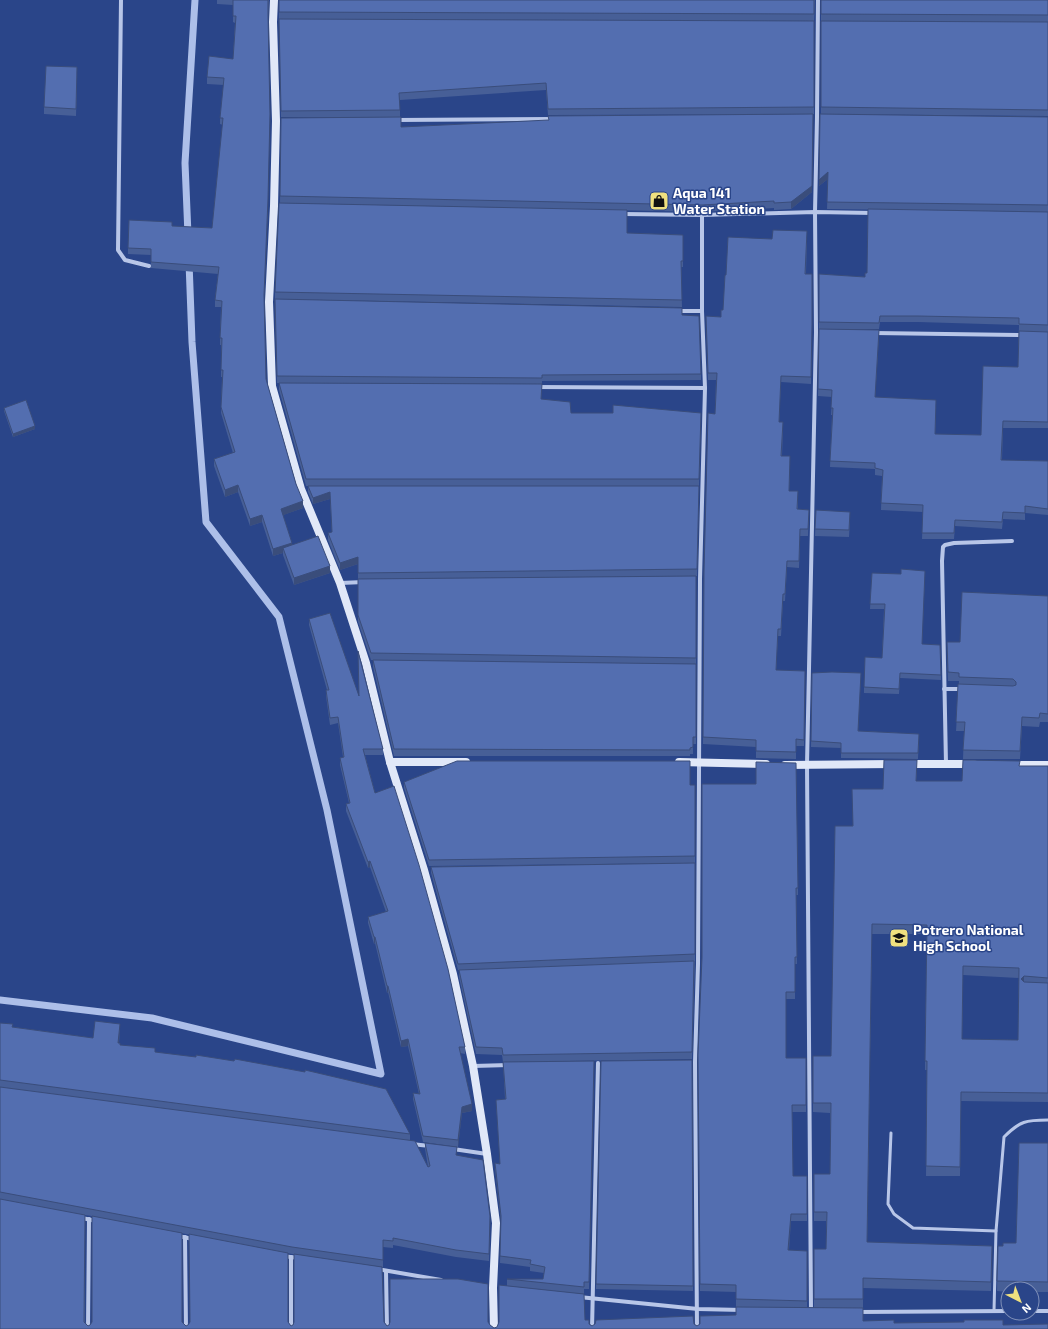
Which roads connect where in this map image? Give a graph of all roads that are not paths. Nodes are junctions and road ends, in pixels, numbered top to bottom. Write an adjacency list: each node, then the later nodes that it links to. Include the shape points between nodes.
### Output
1 (121, 0): 16 (street, via 118,250 125,260)
2 (274, 0): 31 (street, via 280,121 273,302 276,386 305,489)
3 (818, 0): 5 (street)
4 (810, 23): 5 (street)
5 (818, 23): 6 (street); 7 (street)
6 (826, 23)
7 (818, 116): 8 (street); 9 (street); 12 (street)
8 (810, 117)
9 (825, 117)
10 (555, 119): 11 (street)
11 (387, 120)
12 (815, 212): 14 (street); 15 (street); 19 (street)
13 (615, 213): 15 (street)
14 (877, 213)
15 (702, 215): 18 (street)
16 (148, 266)
17 (670, 310): 18 (street)
18 (702, 311): 24 (street)
19 (816, 332): 20 (street); 42 (street)
20 (824, 332)
21 (870, 332): 22 (street)
22 (1032, 335)
23 (532, 387): 24 (street)
24 (705, 388): 26 (street)
25 (694, 489): 26 (street)
26 (702, 489): 29 (street)
27 (1012, 541): 34 (street, via 954,544 943,547)
28 (692, 579): 29 (street)
29 (700, 579): 33 (street)
30 (371, 582): 31 (street)
31 (340, 583): 36 (street, via 370,663)
32 (692, 668): 33 (street)
33 (700, 668): 39 (street)
34 (944, 689): 35 (street); 40 (street)
35 (967, 690)
36 (390, 762): 37 (street); 55 (street, via 428,870 457,974)
37 (477, 762)
38 (667, 762): 39 (street)
39 (699, 762): 42 (street); 46 (street)
40 (946, 764): 41 (street); 42 (street)
41 (985, 764)
42 (808, 765): 82 (street)
43 (1001, 765): 44 (street)
44 (1048, 765)
45 (690, 866): 46 (street)
46 (698, 866): 48 (street)
47 (690, 964): 48 (street)
48 (698, 964): 50 (street)
49 (688, 1062): 50 (street)
50 (695, 1062): 77 (street)
51 (590, 1063): 52 (street)
52 (598, 1063): 53 (street); 76 (street)
53 (605, 1063)
54 (512, 1065): 55 (street)
55 (473, 1066): 61 (street)
56 (1048, 1120): 65 (lane, via 1030,1120 1015,1126 1004,1136)
57 (891, 1133): 65 (lane, via 888,1204 894,1214 913,1228)
58 (409, 1144): 59 (street)
59 (432, 1147)
60 (448, 1149): 61 (street)
61 (487, 1154): 89 (street, via 496,1223)
62 (74, 1216): 63 (street)
63 (89, 1219): 64 (street); 85 (street)
64 (104, 1222)
65 (996, 1231): 79 (lane)
66 (170, 1235): 67 (street)
67 (185, 1238): 68 (street); 86 (street)
68 (200, 1240)
69 (276, 1254): 70 (street)
70 (291, 1257): 71 (street); 87 (street)
71 (306, 1259)
72 (372, 1269): 73 (street)
73 (386, 1271): 74 (street); 88 (street)
74 (447, 1281)
75 (577, 1296): 76 (street)
76 (592, 1298): 77 (street); 90 (street)
77 (698, 1309): 78 (street); 91 (street)
78 (750, 1310)
79 (994, 1311): 80 (street); 84 (street)
80 (1000, 1311)
81 (803, 1312): 82 (street)
82 (811, 1312): 83 (street)
83 (819, 1312)
84 (850, 1312)
85 (88, 1329)
86 (186, 1329)
87 (291, 1329)
88 (387, 1329)
89 (494, 1329)
90 (592, 1329)
91 (697, 1329)

